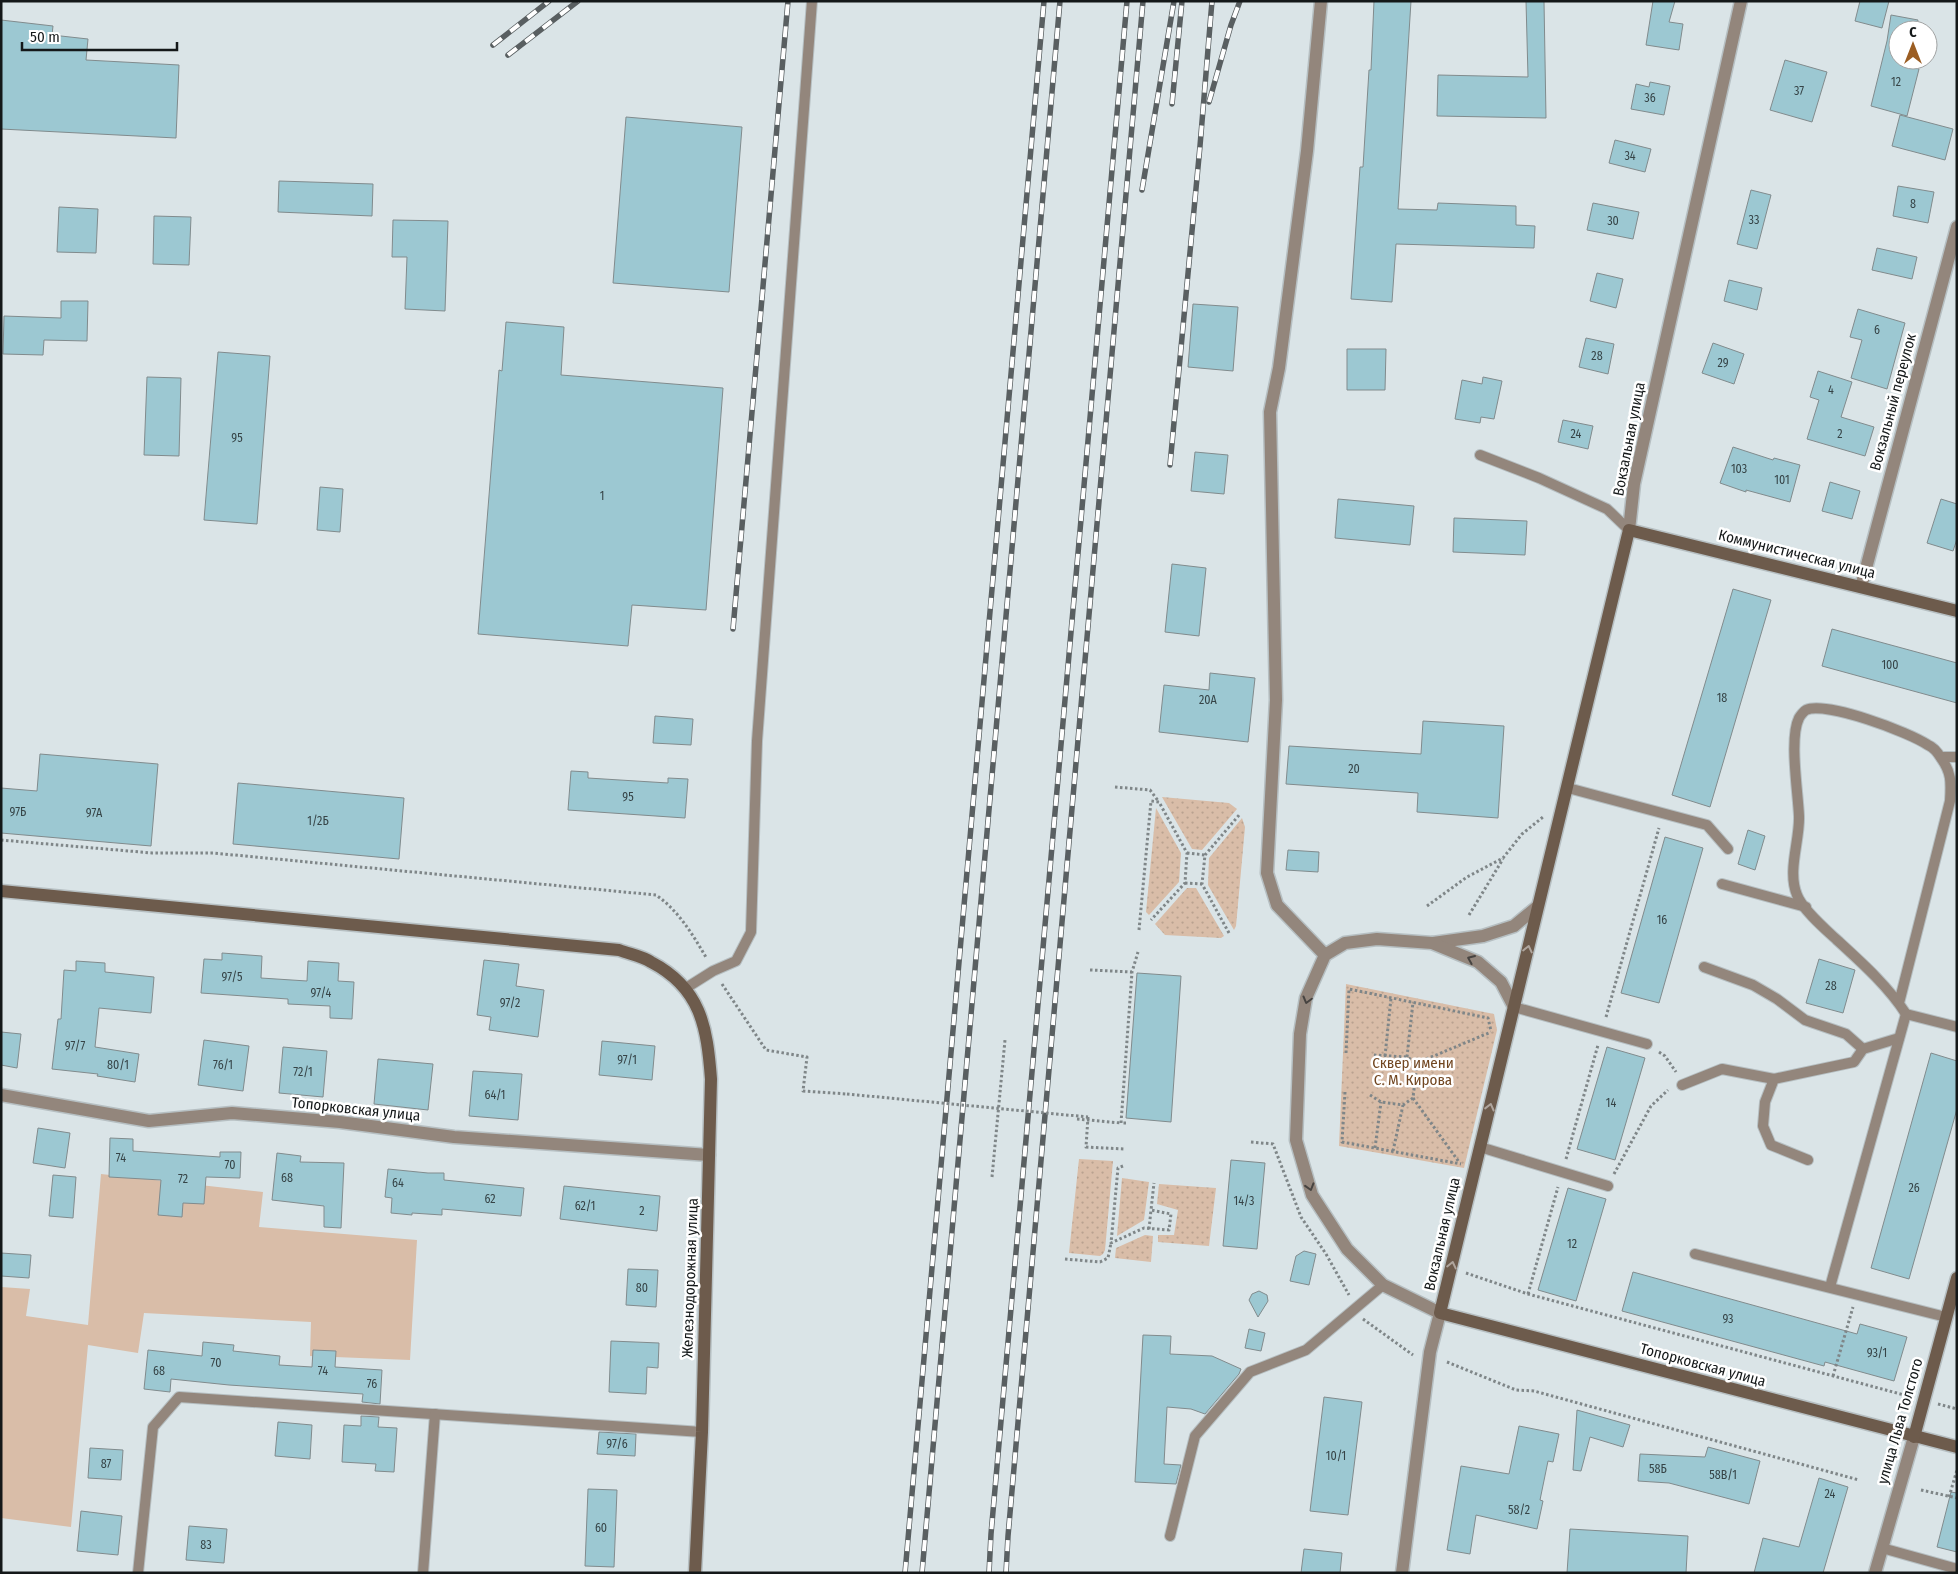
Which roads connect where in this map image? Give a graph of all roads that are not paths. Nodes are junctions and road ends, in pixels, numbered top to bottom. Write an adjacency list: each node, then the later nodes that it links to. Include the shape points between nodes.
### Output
1 (812, 1): 20 (lane, via 757,741 751,932 736,961)
2 (1321, 1): 18 (street, via 1306,151 1279,368 1270,412 1276,700 1267,873 1277,905)
3 (1741, 1): 6 (street, Вокзальная улица, via 1634,484)
4 (1957, 226): 7 (street, Вокзальный переулок)
5 (1480, 455): 6 (lane, via 1608,509)
6 (1629, 530): 7 (street, Коммунистическая улица); 11 (street, Вокзальная улица)
7 (1861, 587): 8 (street, Коммунистическая улица)
8 (1957, 611)
9 (1957, 757): 10 (lane)
10 (1941, 758): 16 (lane, via 1929,745 1894,728 1844,713 1821,708 1806,710 1799,717 1794,734 1799,818 1794,874 1797,895); 21 (lane, via 1951,777 1950,801)
11 (1568, 788): 12 (lane, via 1707,825); 15 (street, Вокзальная улица)
12 (1728, 849)
13 (1722, 884): 16 (lane)
14 (1, 891): 20 (street, via 618,950 650,961)
15 (1538, 907): 17 (street, via 1514,926 1483,936); 22 (street, Вокзальная улица, one-way to 15)
16 (1806, 907): 21 (lane, via 1814,919)
17 (1432, 943): 18 (street, via 1377,939 1345,943); 22 (street, one-way to 17, via 1501,982 1478,962)
18 (1325, 955): 37 (street, one-way to 37, via 1306,998 1300,1034 1296,1140 1312,1195 1347,1249)
19 (1704, 967): 27 (lane, via 1753,985 1805,1020 1846,1034)
20 (686, 988): 32 (street, Железнодорожная улица, via 700,1013 708,1043 711,1078)
21 (1899, 1003): 23 (lane)
22 (1514, 1007): 26 (lane); 31 (street, Вокзальная улица, one-way to 22)
23 (1906, 1014): 24 (lane); 25 (lane)
24 (1957, 1027)
25 (1899, 1038): 27 (lane); 38 (lane)
26 (1646, 1044)
27 (1863, 1049): 28 (lane, via 1854,1062)
28 (1774, 1078): 29 (lane, via 1722,1069); 33 (lane, via 1765,1102 1763,1126 1771,1144)
29 (1682, 1085)
30 (1, 1094): 32 (street, Топорковская улица, via 148,1121 232,1113 340,1122 454,1137)
31 (1480, 1147): 34 (lane); 39 (street, Вокзальная улица, one-way to 31)
32 (709, 1154): 42 (street, Железнодорожная улица)
33 (1808, 1160)
34 (1608, 1186)
35 (1695, 1254): 38 (lane)
36 (1957, 1278): 40 (street, улица Льва Толстого)
37 (1383, 1285): 39 (street); 45 (lane, via 1306,1350 1250,1372 1194,1436)
38 (1830, 1287): 40 (lane)
39 (1440, 1313): 43 (street, Топорковская улица); 51 (street, Вокзальная улица, via 1430,1352)
40 (1946, 1317): 43 (street, улица Льва Толстого)
41 (435, 1414): 42 (lane); 48 (lane, via 179,1397 153,1427); 49 (lane)
42 (702, 1432): 50 (street, Железнодорожная улица)
43 (1914, 1437): 44 (street, Топорковская улица); 46 (street, улица Льва Толстого)
44 (1957, 1448)
45 (1170, 1536)
46 (1882, 1548): 47 (lane); 52 (street, улица Льва Толстого)
47 (1957, 1569)
48 (138, 1573)
49 (423, 1573)
50 (695, 1573)
51 (1402, 1573)
52 (1875, 1573)

